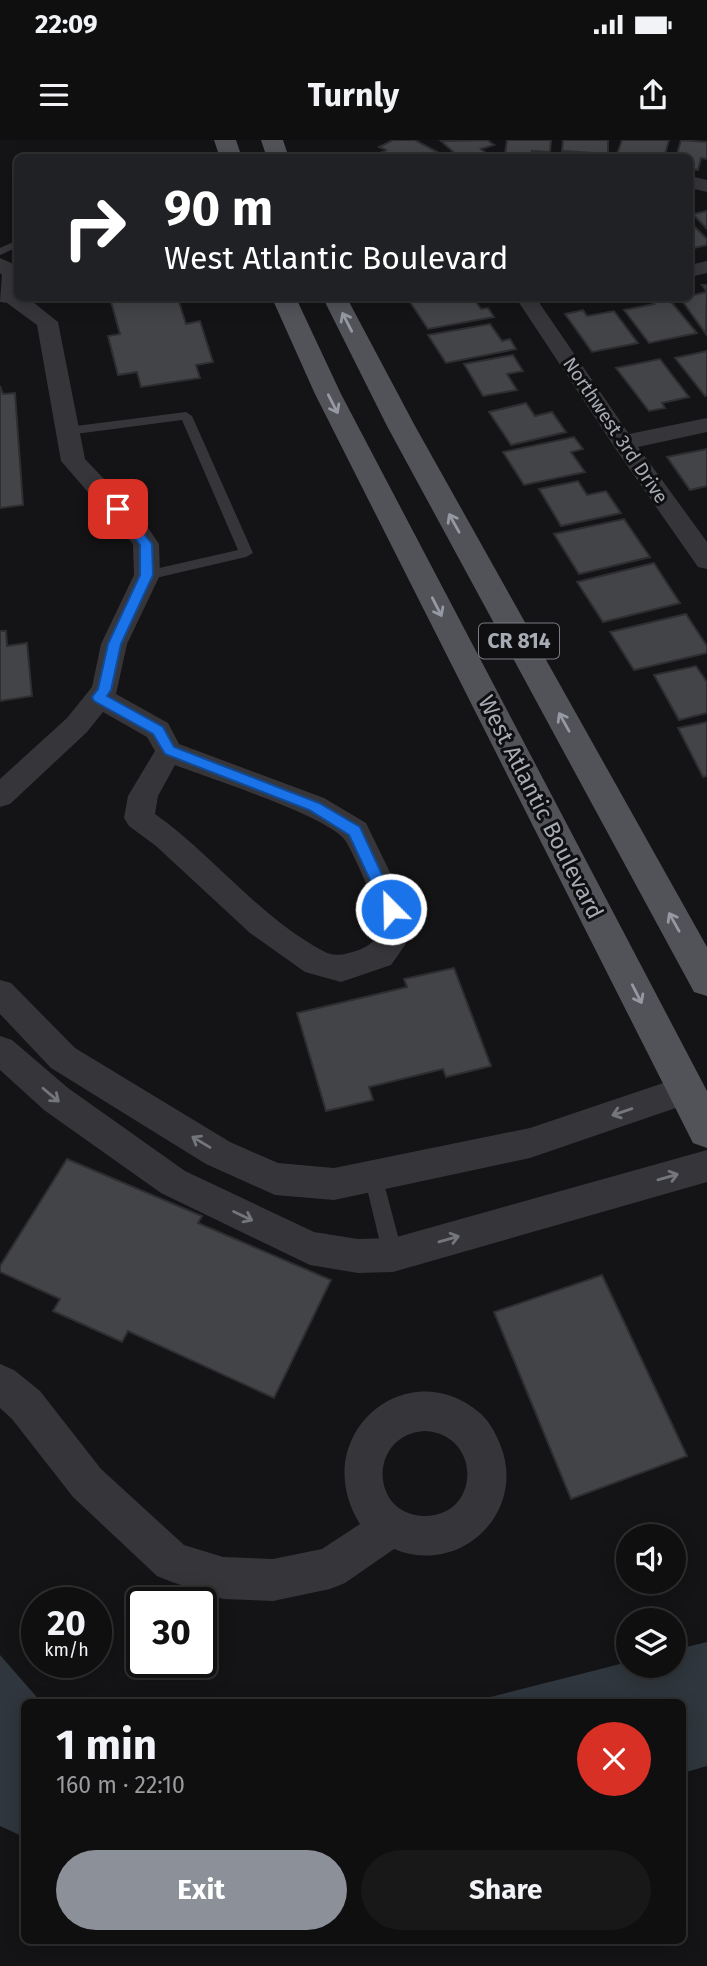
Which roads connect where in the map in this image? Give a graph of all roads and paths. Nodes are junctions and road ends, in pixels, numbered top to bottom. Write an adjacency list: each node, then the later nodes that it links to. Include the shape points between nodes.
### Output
1 (27, 301): 6 (street, via 47,322)
2 (285, 301): 18 (main road, West Atlantic Boulevard / CR 814, one-way to 18, via 347,430)
3 (337, 301): 15 (main road, CR 814, one-way to 3)
4 (536, 301): 7 (street, Northwest 3rd Drive)
5 (707, 425): 7 (street)
6 (68, 431): 9 (street, via 73,461 146,544); 9 (lane, via 186,416 246,554)
7 (623, 443): 8 (street, Northwest 3rd Drive)
8 (707, 561)
9 (147, 575): 10 (street, via 114,644 105,690)
10 (99, 697): 11 (street, via 158,730); 12 (street, via 77,726)
11 (169, 751): 11 (street, via 143,796 139,818 261,924 316,963 341,969 380,956 396,924 355,831 314,806)
12 (36, 762): 13 (street); 14 (street)
13 (0, 766)
14 (0, 796)
15 (707, 981)
16 (0, 993): 21 (street, one-way to 16, via 334,1184 275,1179 218,1153 63,1058)
17 (0, 1050): 22 (street, one-way to 22, via 56,1099 173,1182 310,1248 358,1256)
18 (687, 1090): 19 (main road, West Atlantic Boulevard / CR 814); 21 (street, one-way to 21, via 530,1143)
19 (707, 1130)
20 (707, 1166): 22 (street, one-way to 20)
21 (373, 1176): 22 (lane)
22 (394, 1255)
23 (0, 1383): 24 (street, via 26,1405 87,1483 172,1561 223,1578 273,1580 330,1568)
24 (391, 1527)

